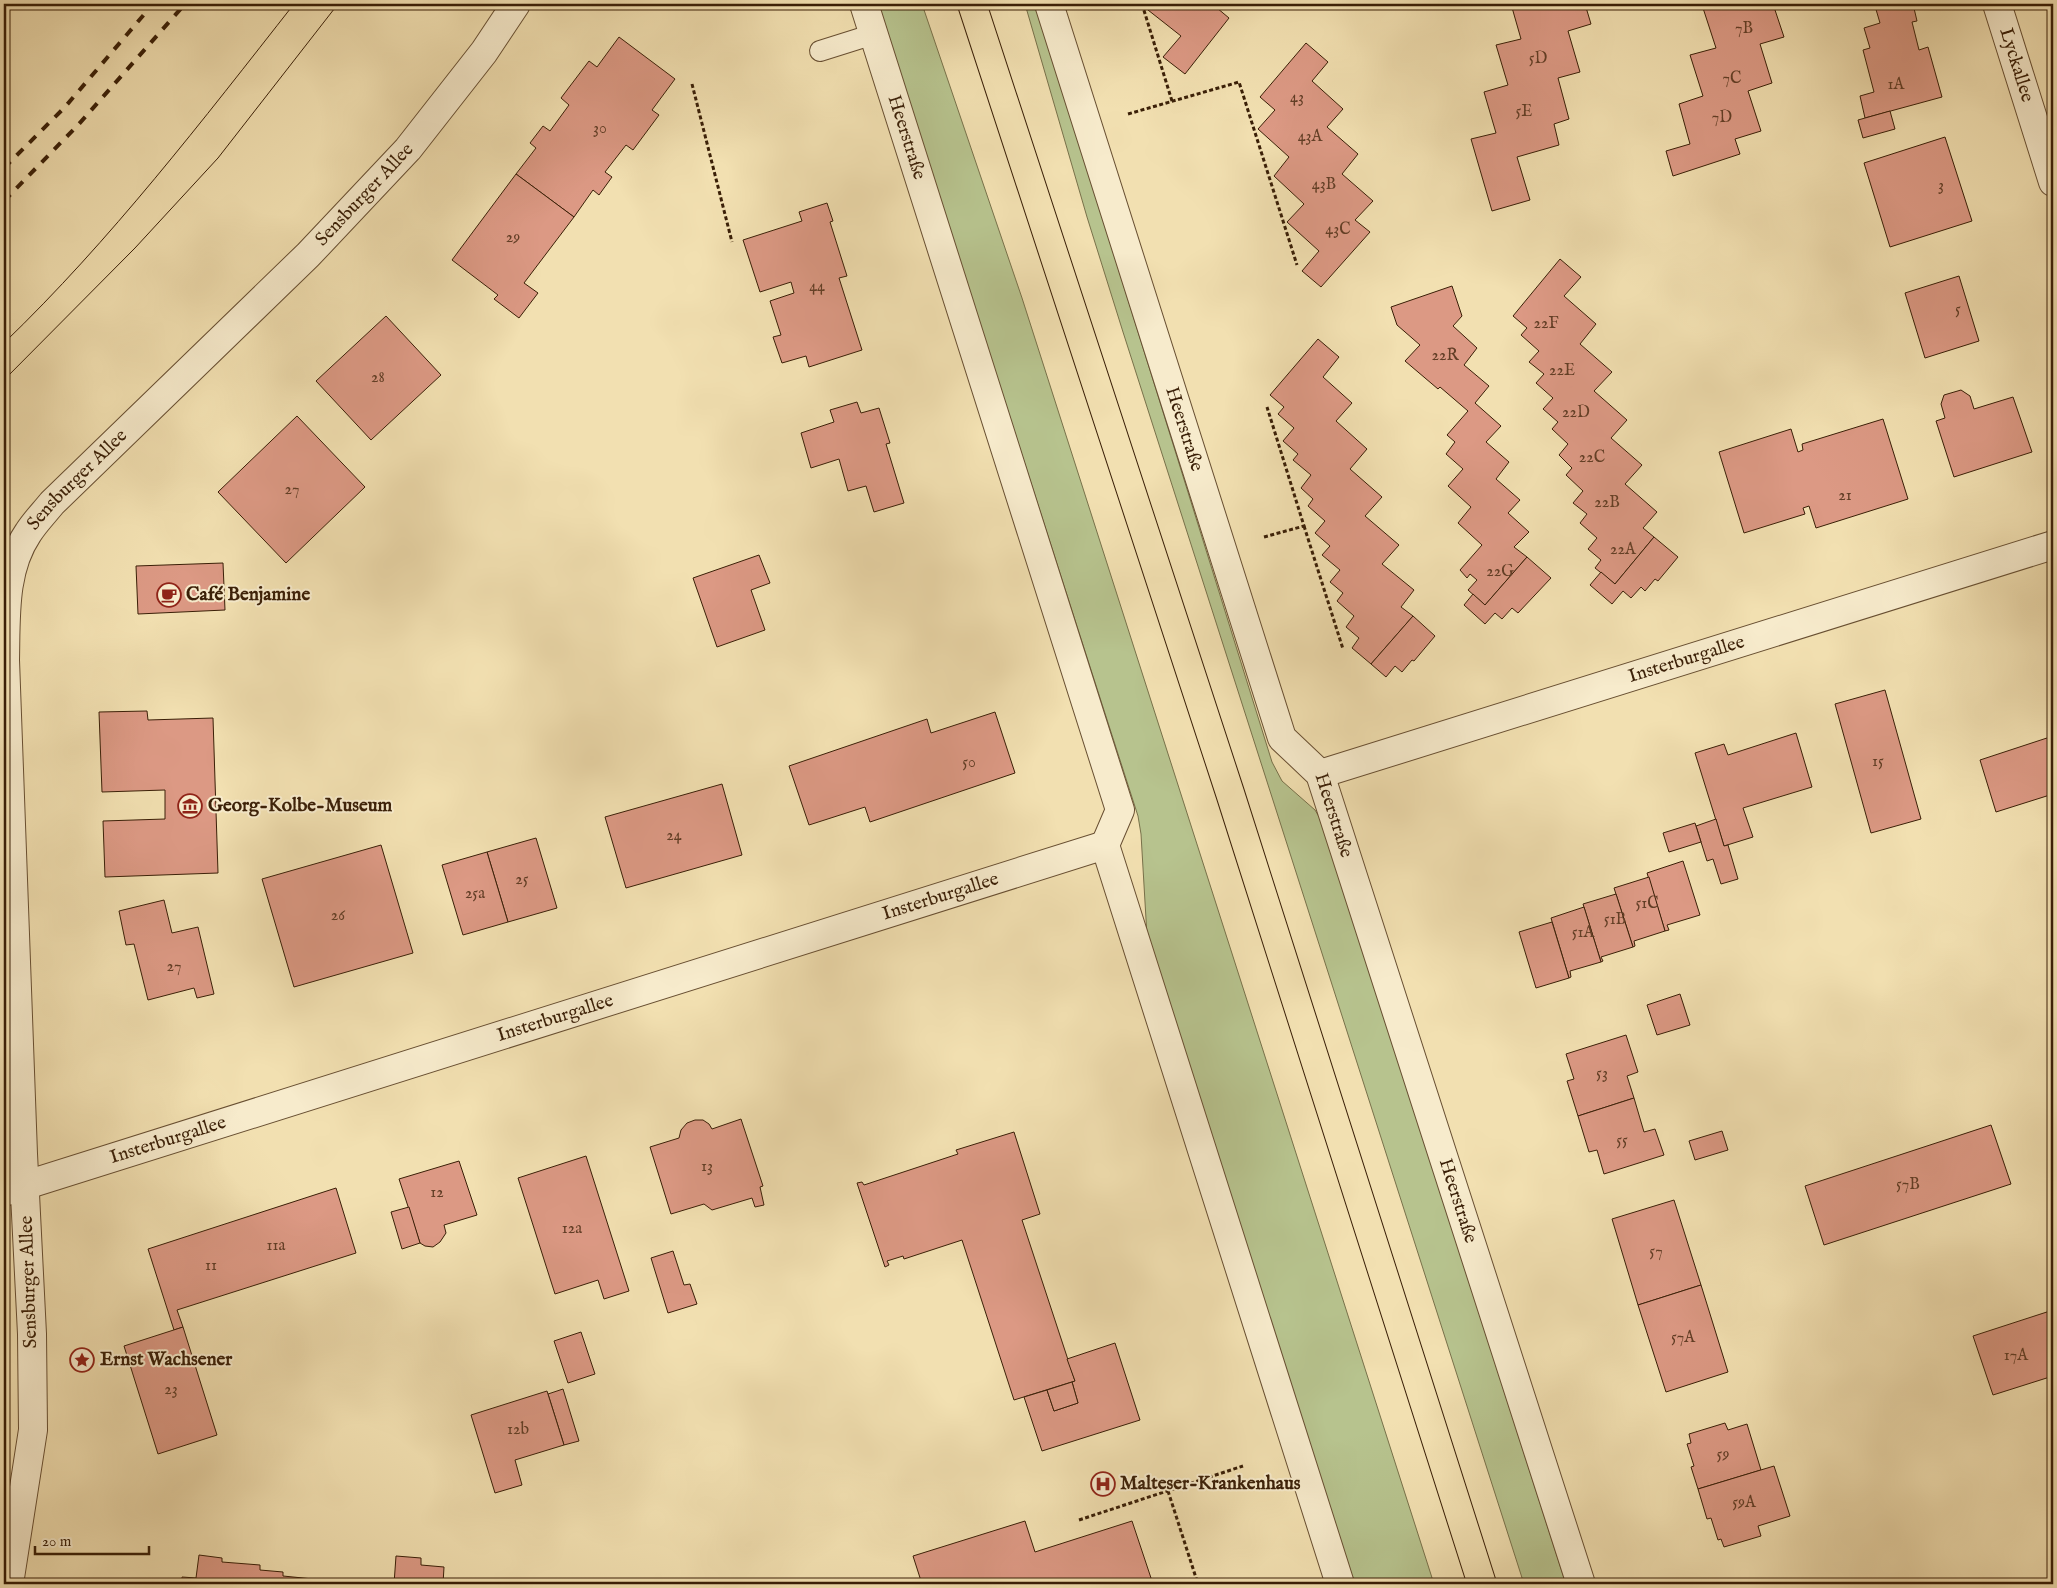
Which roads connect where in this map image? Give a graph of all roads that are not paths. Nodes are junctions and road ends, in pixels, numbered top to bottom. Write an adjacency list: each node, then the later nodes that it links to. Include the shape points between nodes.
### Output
1 (516, 4): 12 (street, Sensburger Allee, via 484,52 408,149 308,255 52,502 27,534 11,570 6,607 5,660)
2 (864, 4): 6 (street, Heerstraße)
3 (972, 4): 15 (main road, via 1230,793)
4 (1049, 4): 10 (street, Heerstraße, via 1282,738)
5 (1997, 4): 8 (street, Lyckallee)
6 (874, 34): 7 (lane); 11 (street, Heerstraße, via 1120,810)
7 (820, 51)
8 (2053, 182)
9 (2053, 545): 10 (street, Insterburgallee)
10 (1320, 774): 16 (street, Heerstraße)
11 (1106, 845): 12 (street, Insterburgallee); 14 (street)
12 (14, 1189): 13 (street, Sensburger Allee, via 32,1334 33,1430)
13 (9, 1584)
14 (1340, 1584)
15 (1482, 1584)
16 (1581, 1584)

